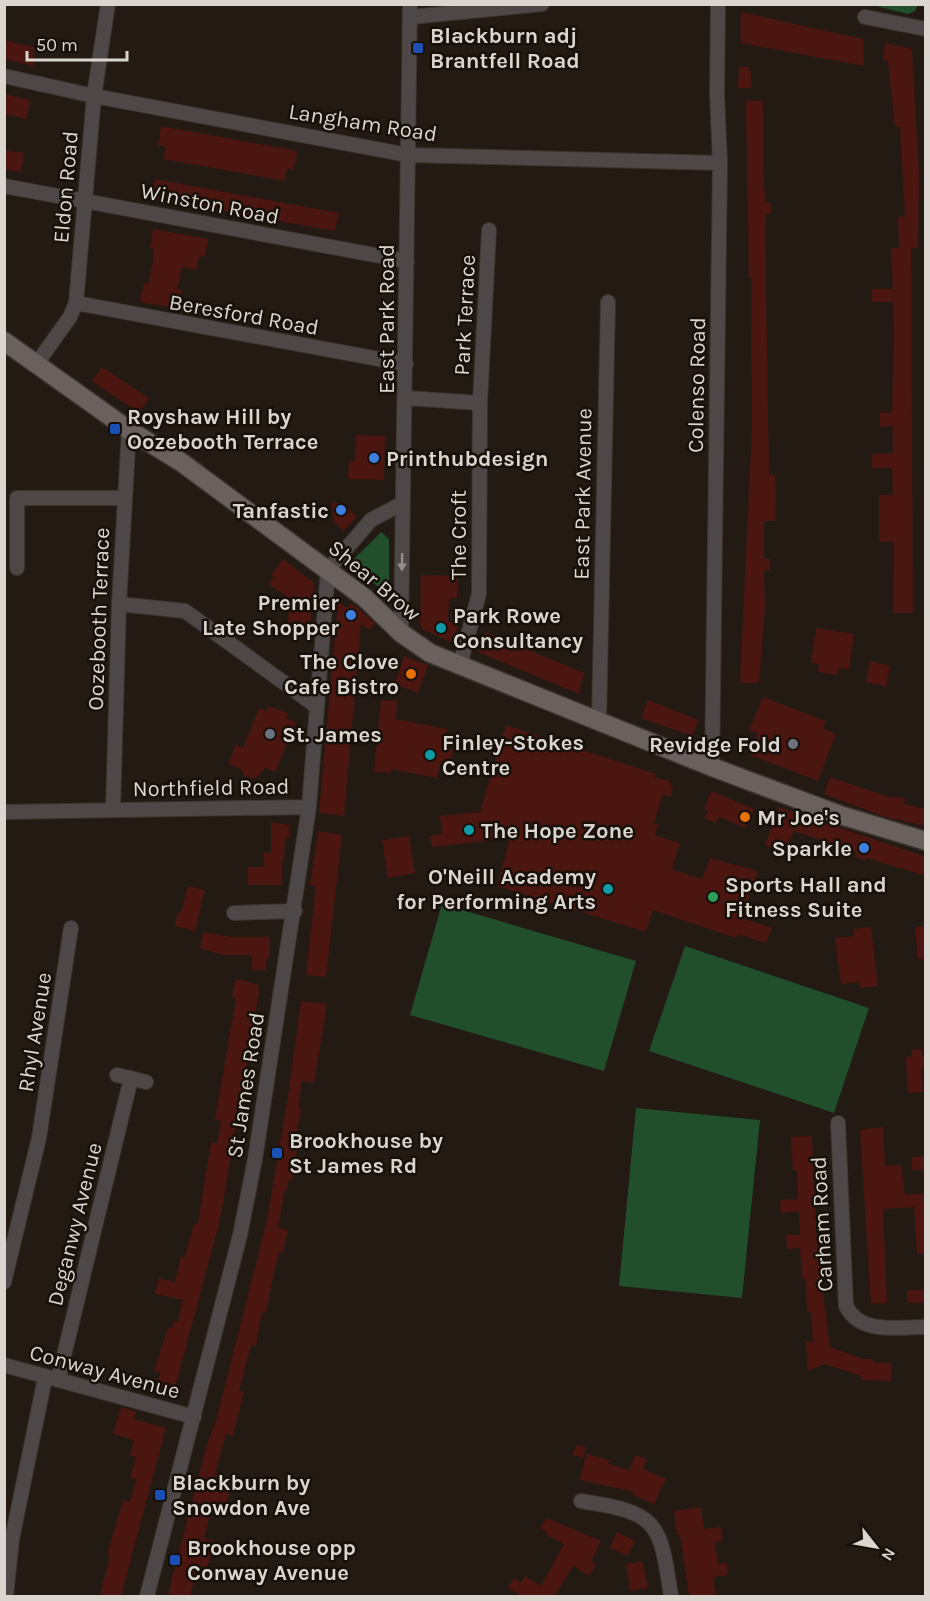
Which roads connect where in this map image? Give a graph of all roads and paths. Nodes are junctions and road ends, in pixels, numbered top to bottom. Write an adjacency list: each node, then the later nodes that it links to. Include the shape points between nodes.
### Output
1 (108, 4): 8 (street, Eldon Road)
2 (542, 4): 4 (street)
3 (718, 4): 10 (street, Colenso Road)
4 (411, 11): 9 (street, East Park Road)
5 (865, 17): 6 (street)
6 (926, 29)
7 (4, 76): 8 (street, Langham Road)
8 (94, 96): 9 (street, Langham Road); 12 (street, Eldon Road)
9 (408, 155): 10 (street, Langham Road); 14 (street, East Park Road)
10 (720, 163): 32 (street, Colenso Road)
11 (4, 186): 12 (street, Winston Road)
12 (84, 201): 14 (street, Winston Road); 16 (street, Eldon Road)
13 (489, 230): 21 (street, Park Terrace)
14 (407, 261): 19 (street, East Park Road)
15 (608, 302): 31 (street, East Park Avenue)
16 (76, 303): 18 (street, Eldon Road); 19 (street, Beresford Road)
17 (4, 340): 18 (main road, Shear Brow)
18 (37, 363): 22 (main road, Shear Brow)
19 (406, 364): 20 (street, East Park Road)
20 (406, 398): 21 (street); 24 (street, East Park Road)
21 (480, 403): 29 (street, The Croft, via 479,594)
22 (129, 430): 23 (street, Oozebooth Terrace); 26 (main road, Shear Brow, via 181,462)
23 (125, 498): 25 (street, via 17,498); 27 (street, Oozebooth Terrace)
24 (403, 503): 26 (street, via 371,520); 28 (street, East Park Road, one-way to 28)
25 (17, 568)
26 (328, 570): 28 (main road, Shear Brow, via 365,597); 30 (street, St James Road)
27 (119, 604): 30 (street, via 185,611); 34 (street, Oozebooth Terrace)
28 (401, 633): 29 (main road, Shear Brow, via 430,653)
29 (460, 665): 31 (main road, Shear Brow)
30 (316, 706): 33 (street, St James Road)
31 (599, 722): 32 (main road, Shear Brow)
32 (712, 767): 36 (main road, Shear Brow, via 840,815)
33 (309, 807): 34 (street, Northfield Road); 37 (street, St James Road)
34 (113, 809): 35 (street, Northfield Road)
35 (4, 812)
36 (926, 841)
37 (295, 911): 38 (street); 48 (street, St James Road, via 240,1235)
38 (234, 913)
39 (71, 928): 44 (street, Rhyl Avenue, via 39,1138)
40 (117, 1075): 41 (street)
41 (131, 1078): 42 (street); 47 (street, Deganwy Avenue)
42 (146, 1082)
43 (838, 1123): 45 (street, Carham Road, via 846,1306 851,1317 869,1326)
44 (4, 1282)
45 (926, 1327)
46 (4, 1365): 47 (street, Conway Avenue)
47 (52, 1379): 48 (street, Conway Avenue); 50 (street, Deganwy Avenue, via 12,1539)
48 (194, 1417): 51 (street, St James Road)
49 (581, 1501): 52 (street, via 624,1509 651,1525 663,1544)
50 (6, 1596)
51 (147, 1596)
52 (671, 1596)

